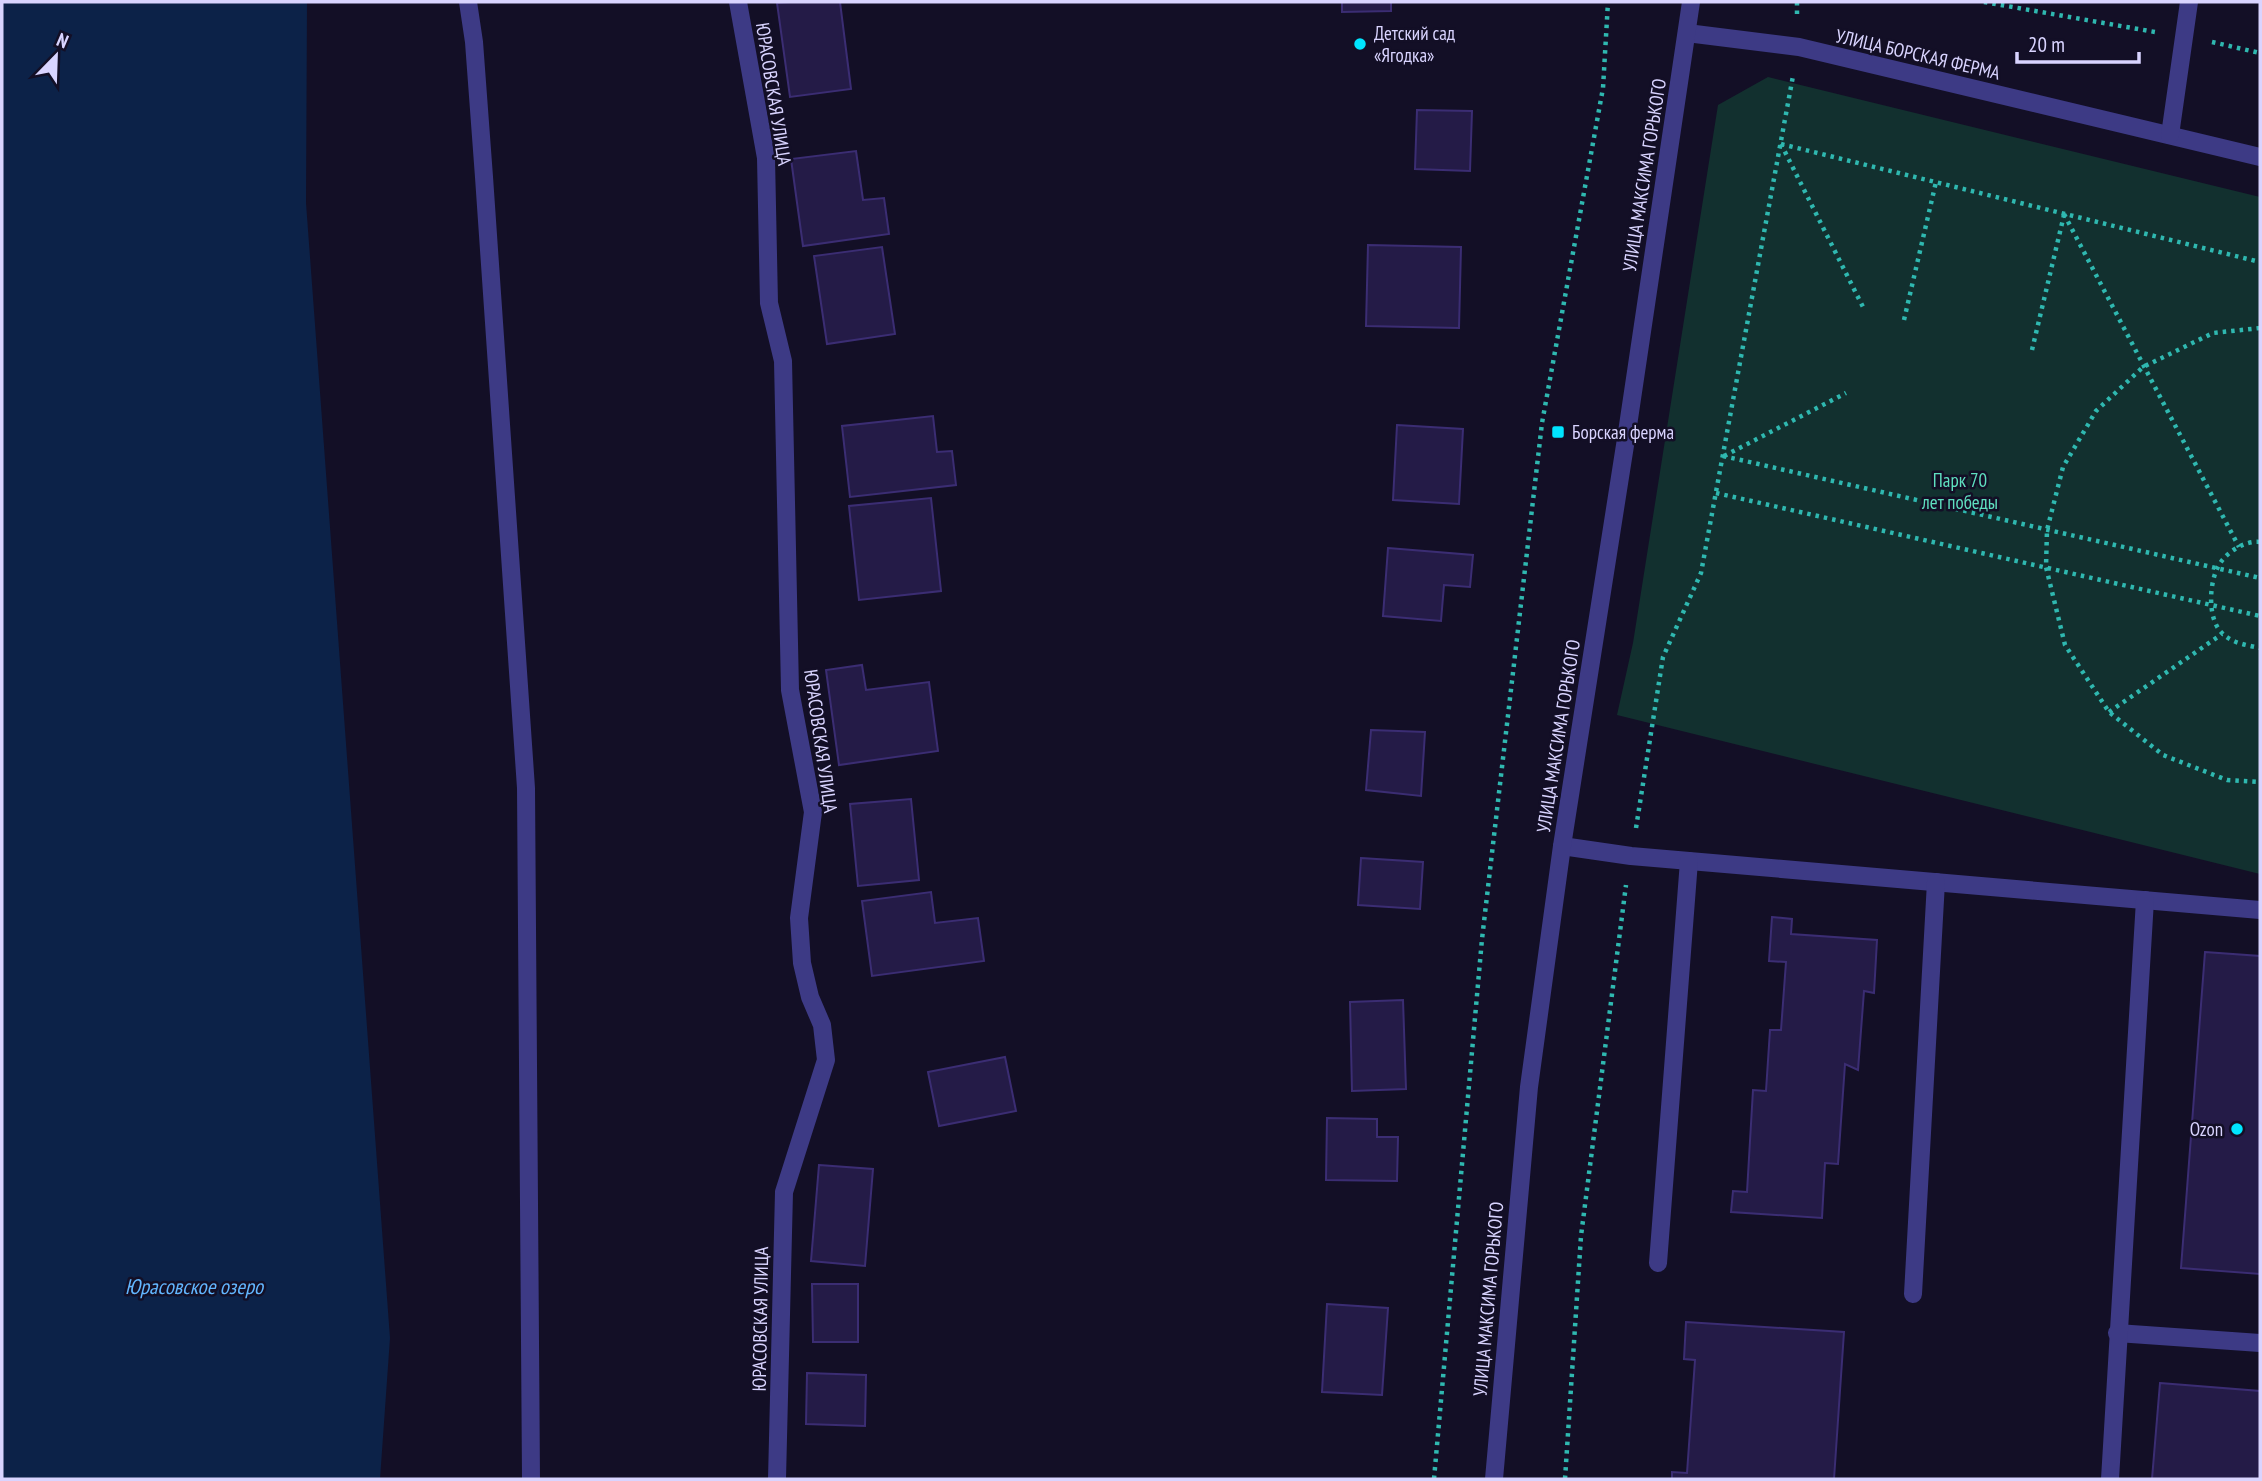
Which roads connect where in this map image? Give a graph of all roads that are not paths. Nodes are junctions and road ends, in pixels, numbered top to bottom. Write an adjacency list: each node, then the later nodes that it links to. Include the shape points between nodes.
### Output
1 (468, 2): 17 (street, via 526,788)
2 (738, 2): 18 (street, ЮРАСОВСКАЯ УЛИЦА, via 766,158 769,303 783,361 790,690 813,813 799,918 802,963 822,1026 826,1060 784,1192)
3 (1691, 2): 5 (street, УЛИЦА МАКСИМА ГОРЬКОГО)
4 (2189, 2): 6 (street)
5 (1687, 33): 6 (street, УЛИЦА БОРСКАЯ ФЕРМА, via 1798,47); 8 (street, УЛИЦА МАКСИМА ГОРЬКОГО)
6 (2170, 135): 7 (street, УЛИЦА БОРСКАЯ ФЕРМА)
7 (2260, 157)
8 (1562, 846): 9 (street); 19 (street, УЛИЦА МАКСИМА ГОРЬКОГО, via 1529,1087)
9 (1689, 861): 10 (street); 13 (street)
10 (1936, 882): 11 (street); 14 (street)
11 (2145, 900): 12 (street); 15 (street)
12 (2260, 910)
13 (1658, 1263)
14 (1913, 1294)
15 (2117, 1333): 16 (street); 20 (street)
16 (2260, 1343)
17 (531, 1479)
18 (777, 1479)
19 (1493, 1479)
20 (2110, 1479)

